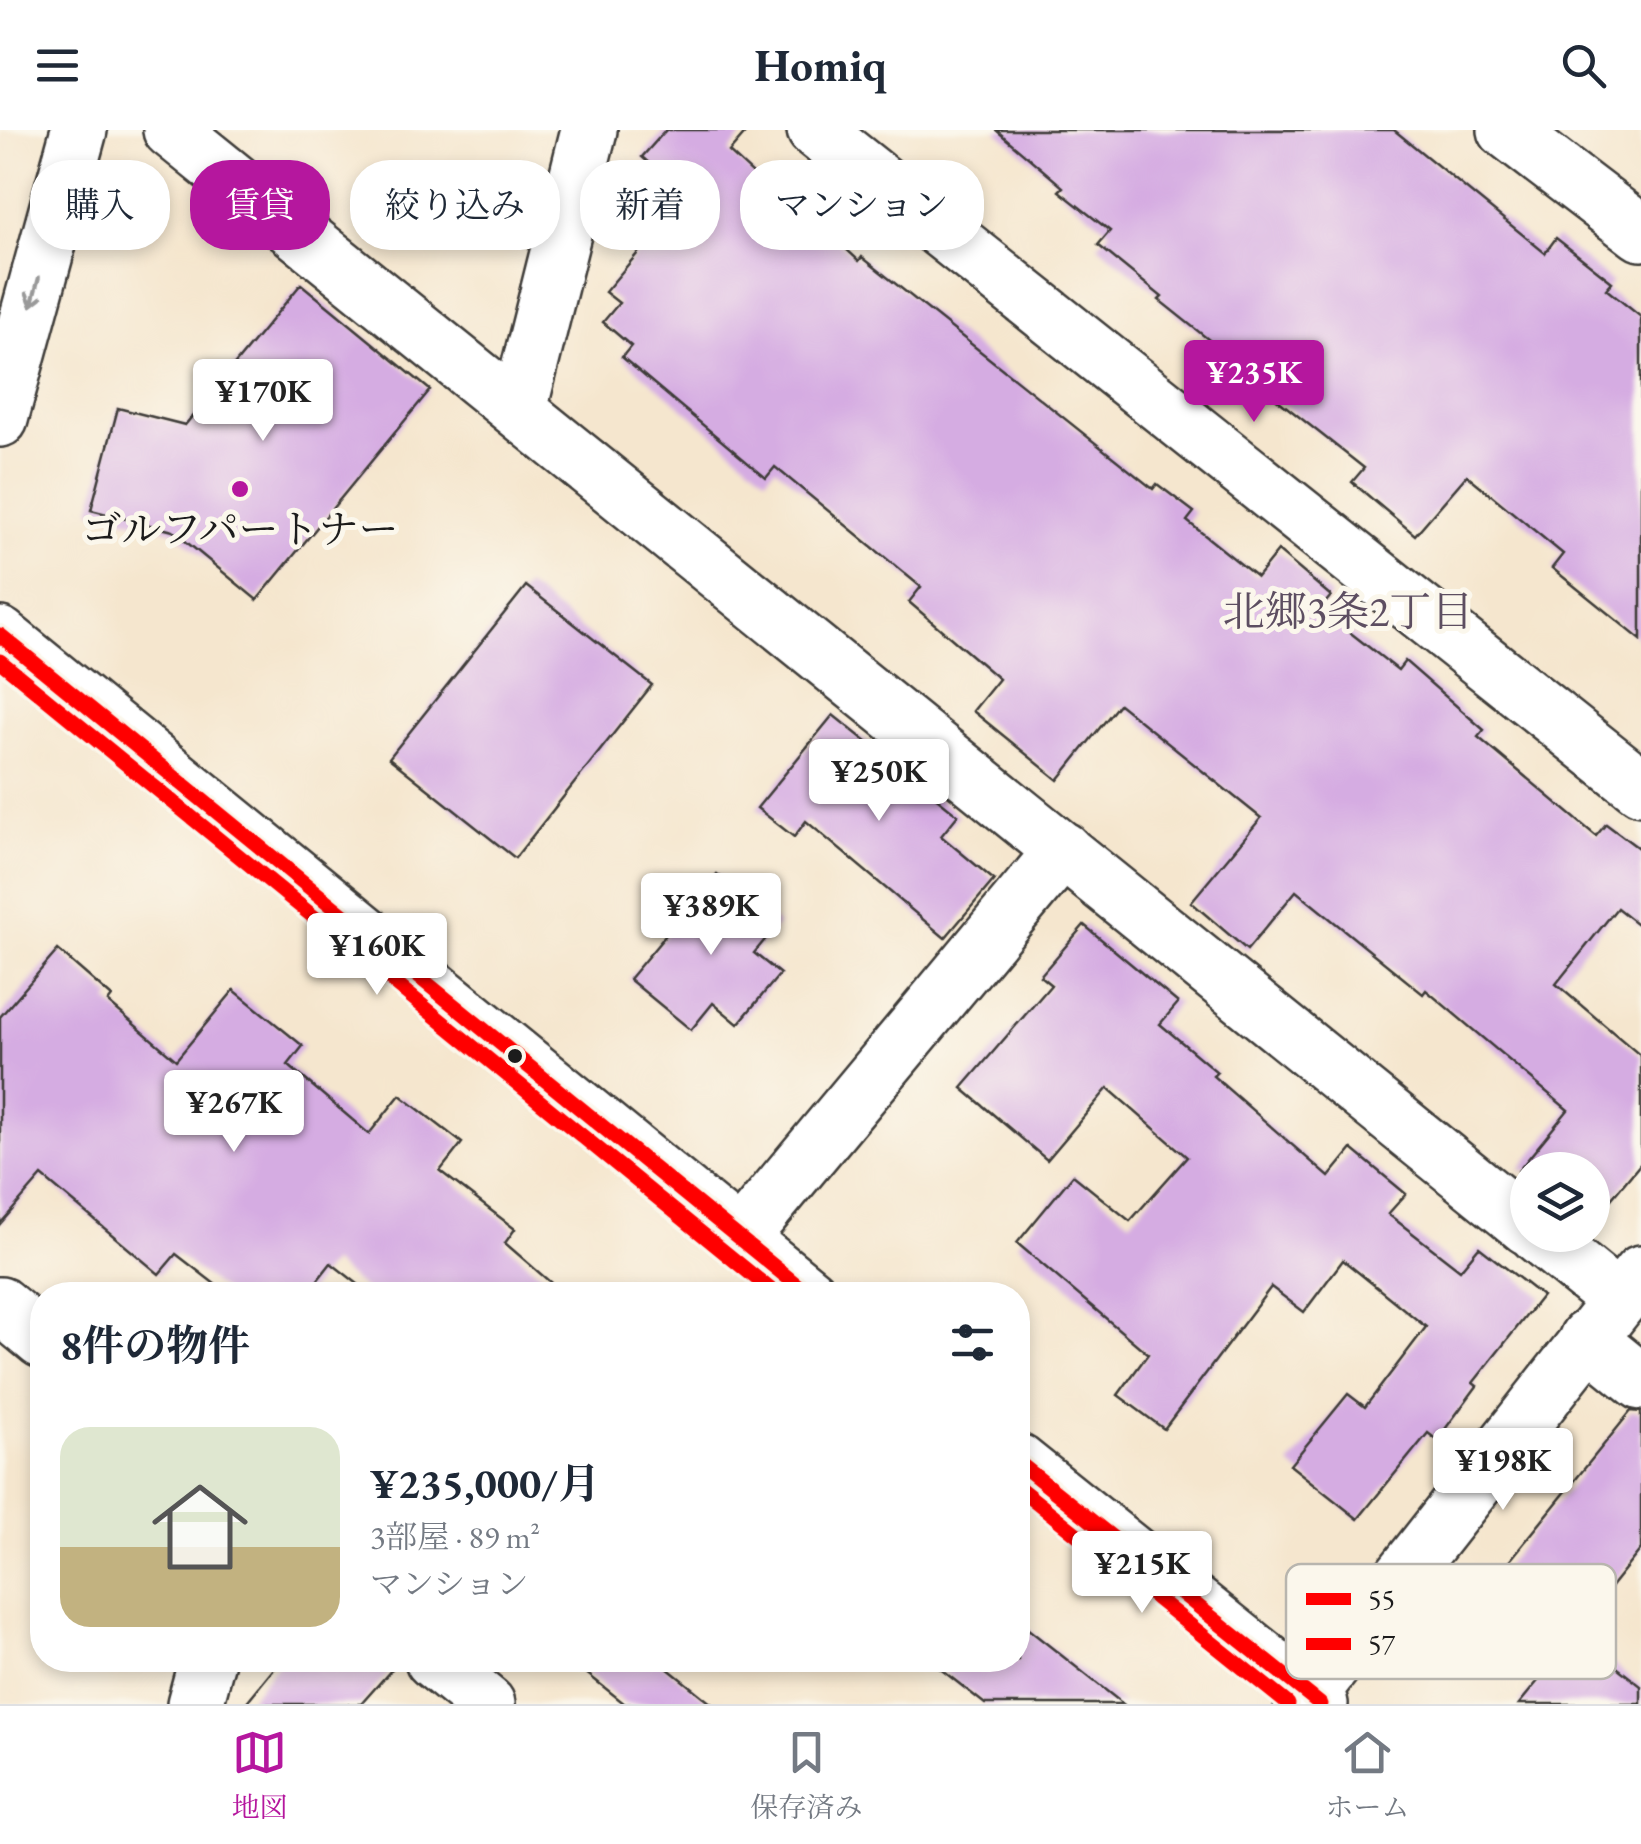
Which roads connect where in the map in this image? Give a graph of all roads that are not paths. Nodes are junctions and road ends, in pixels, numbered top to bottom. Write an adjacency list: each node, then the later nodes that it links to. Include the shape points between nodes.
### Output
1 (79, 130): 8 (street, one-way to 8)
2 (172, 130): 7 (street)
3 (589, 130): 7 (street)
4 (815, 130): 10 (street)
5 (1506, 130): 6 (street)
6 (1641, 233)
7 (519, 409): 11 (street)
8 (0, 419)
9 (0, 635): 13 (street)
10 (1641, 786)
11 (1064, 850): 12 (street); 13 (street)
12 (1510, 1212)
13 (739, 1239): 15 (street)
14 (1557, 1252): 16 (street)
15 (793, 1282)
16 (1616, 1304): 19 (street); 21 (street)
17 (0, 1305): 18 (street)
18 (30, 1330)
19 (1641, 1382)
20 (1030, 1472): 25 (street)
21 (1416, 1564)
22 (203, 1672): 26 (street)
23 (448, 1672): 27 (street)
24 (1327, 1679): 25 (street)
25 (1310, 1701)
26 (195, 1704)
27 (487, 1704)

